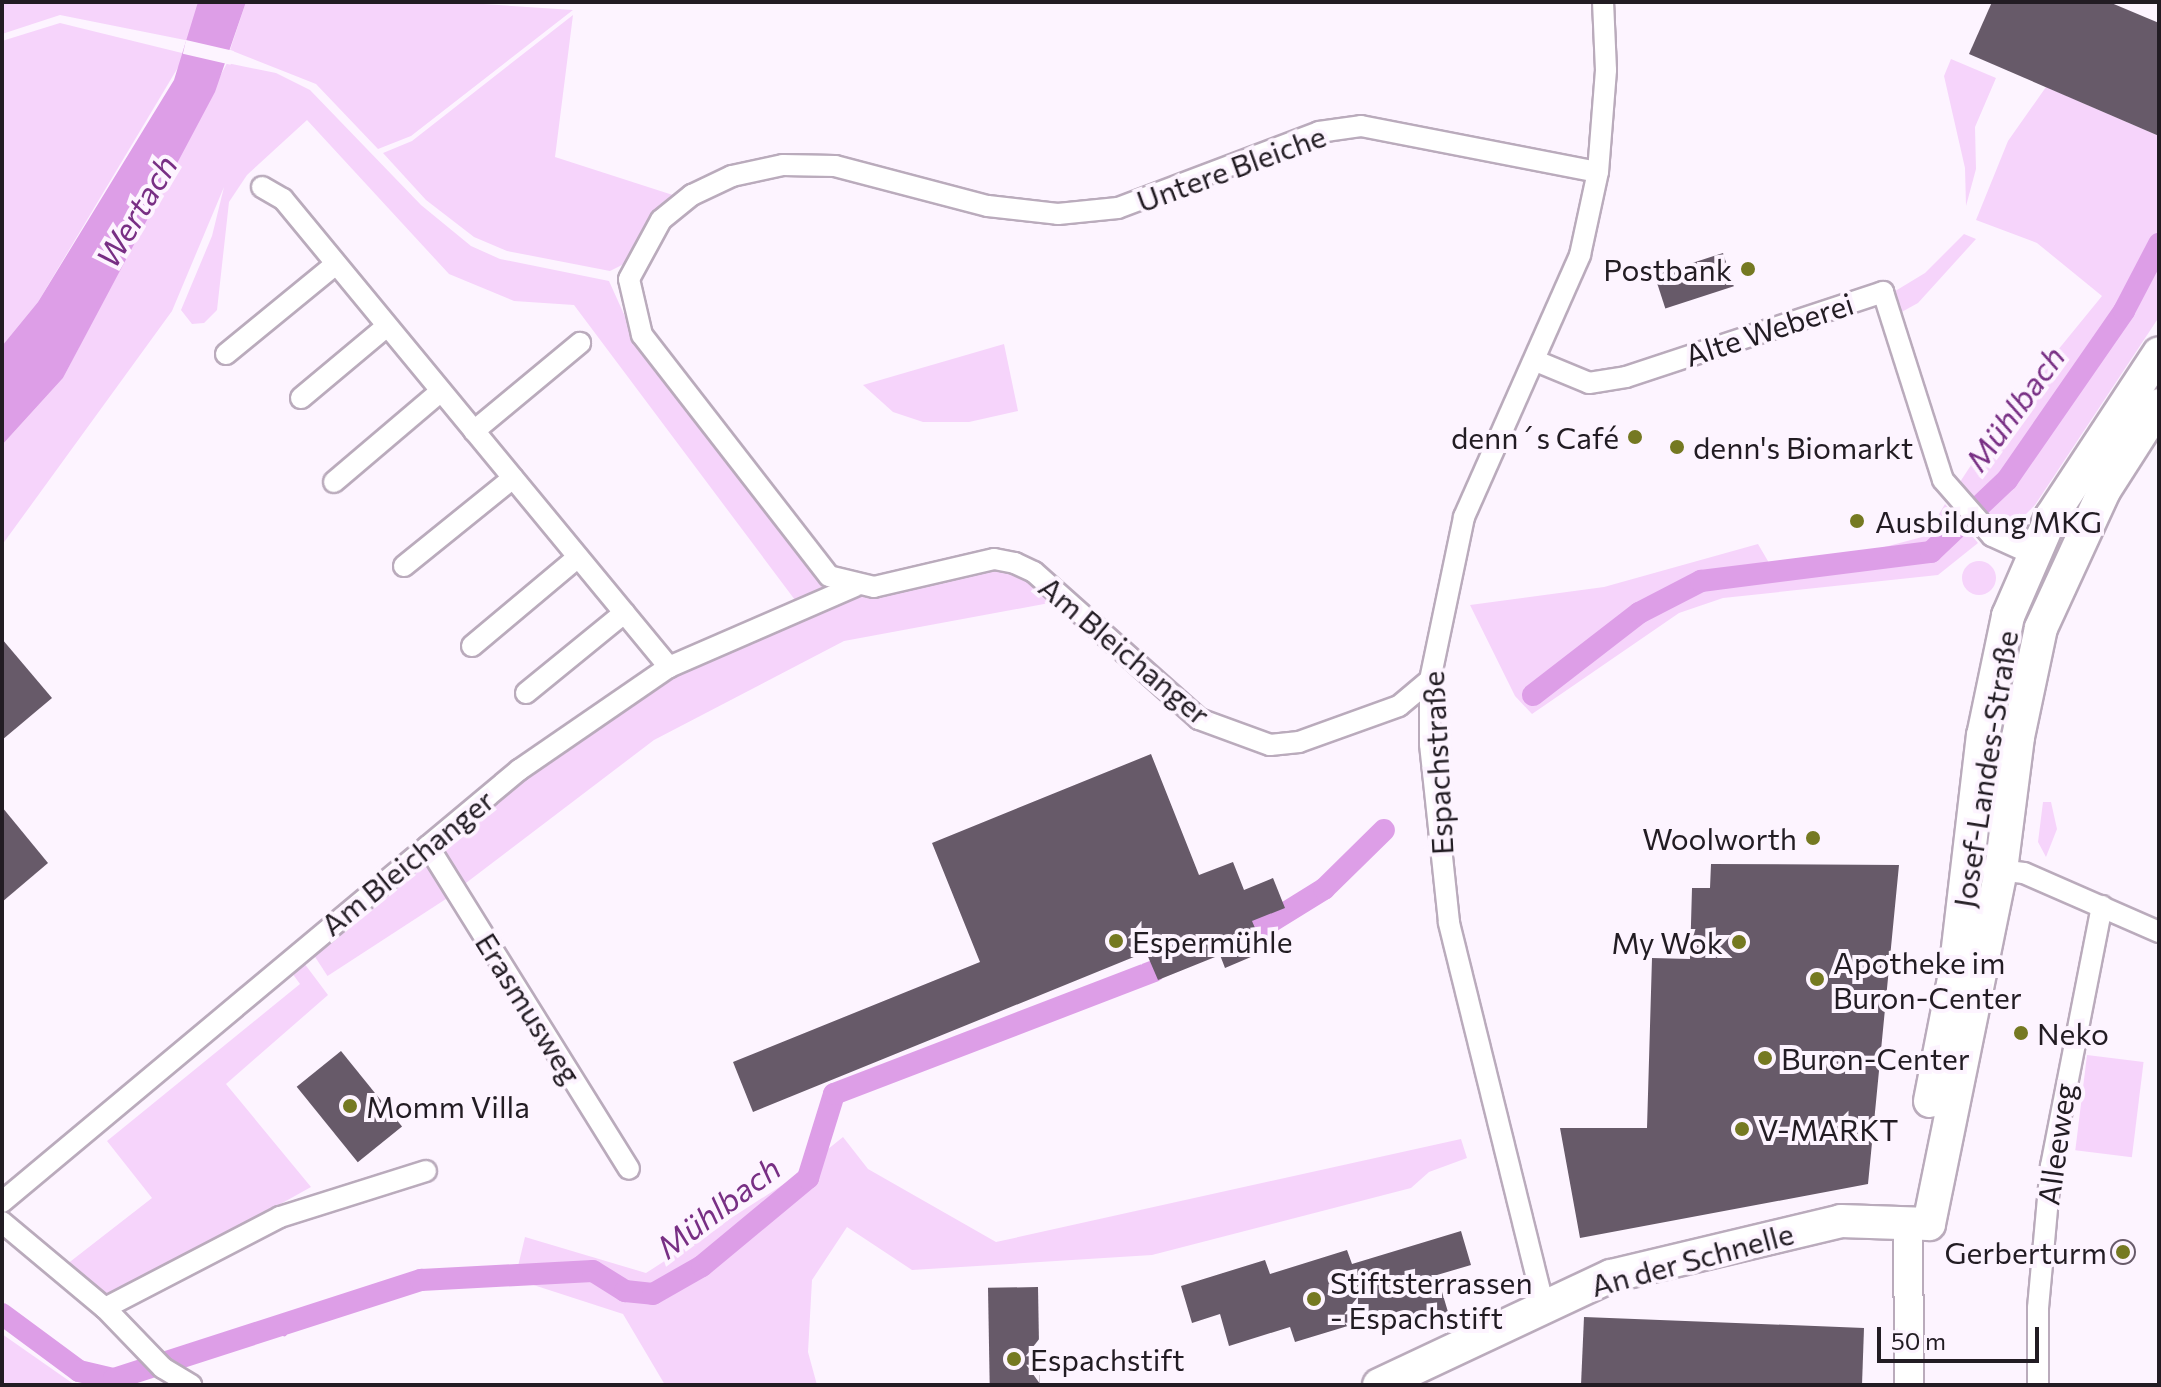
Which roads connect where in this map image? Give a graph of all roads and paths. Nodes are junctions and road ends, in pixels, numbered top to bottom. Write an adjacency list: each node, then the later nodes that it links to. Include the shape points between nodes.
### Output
1 (1603, 2): 2 (street, Espachstraße, via 1606,70)
2 (1598, 172): 9 (street, Espachstraße, via 1580,255); 19 (street, Untere Bleiche, via 1361,126 1319,132 1118,208 1058,214 988,206 835,166 783,165 732,176 692,195 661,220 629,279 642,335 829,576)
3 (262, 187): 4 (street, via 283,199)
4 (336, 264): 5 (street); 8 (street)
5 (387, 326): 10 (street); 11 (street)
6 (580, 343): 13 (street)
7 (2159, 353): 16 (main road, Josef-Landes-Straße, via 2076,474)
8 (226, 354)
9 (1536, 361): 16 (street, Alte Weberei, via 1589,383 1626,377 1883,292 1930,454 1951,492 1983,528); 23 (street, Espachstraße, via 1453,547)
10 (441, 391): 13 (street); 15 (street)
11 (301, 398)
12 (2159, 405): 27 (main road, Josef-Landes-Straße, via 2104,491 2041,628 2018,737)
13 (474, 431): 14 (street)
14 (513, 478): 17 (street); 18 (street)
15 (334, 482)
16 (2034, 555): 26 (main road, Josef-Landes-Straße, via 1994,674)
17 (578, 557): 20 (street); 21 (street)
18 (404, 566)
19 (855, 586): 22 (street, Am Bleichanger); 23 (street, Am Bleichanger, via 892,585 994,559 1015,563 1034,572 1199,719 1270,745 1299,742 1399,706)
20 (624, 613): 22 (street); 24 (street)
21 (472, 646)
22 (669, 667): 25 (street, Am Bleichanger, via 519,770)
23 (1430, 680): 35 (street, Espachstraße, via 1432,772 1449,922)
24 (526, 693)
25 (428, 846): 30 (street, Erasmusweg); 32 (street, Am Bleichanger)
26 (1967, 865): 27 (street); 34 (main road, Josef-Landes-Straße)
27 (2001, 870): 28 (street); 34 (main road, Josef-Landes-Straße)
28 (2102, 906): 29 (street); 40 (street, Alleeweg, via 2051,1166 2038,1308)
29 (2159, 932)
30 (629, 1169)
31 (426, 1171): 36 (street, via 280,1217)
32 (2, 1202)
33 (2, 1222): 36 (street)
34 (1918, 1223): 35 (main road, An der Schnelle, via 1841,1221 1611,1276); 39 (main road)
35 (1543, 1303): 38 (main road, An der Schnelle)
36 (105, 1308): 37 (street, via 145,1350)
37 (189, 1384)
38 (1379, 1385)
39 (1909, 1385)
40 (2038, 1385)

